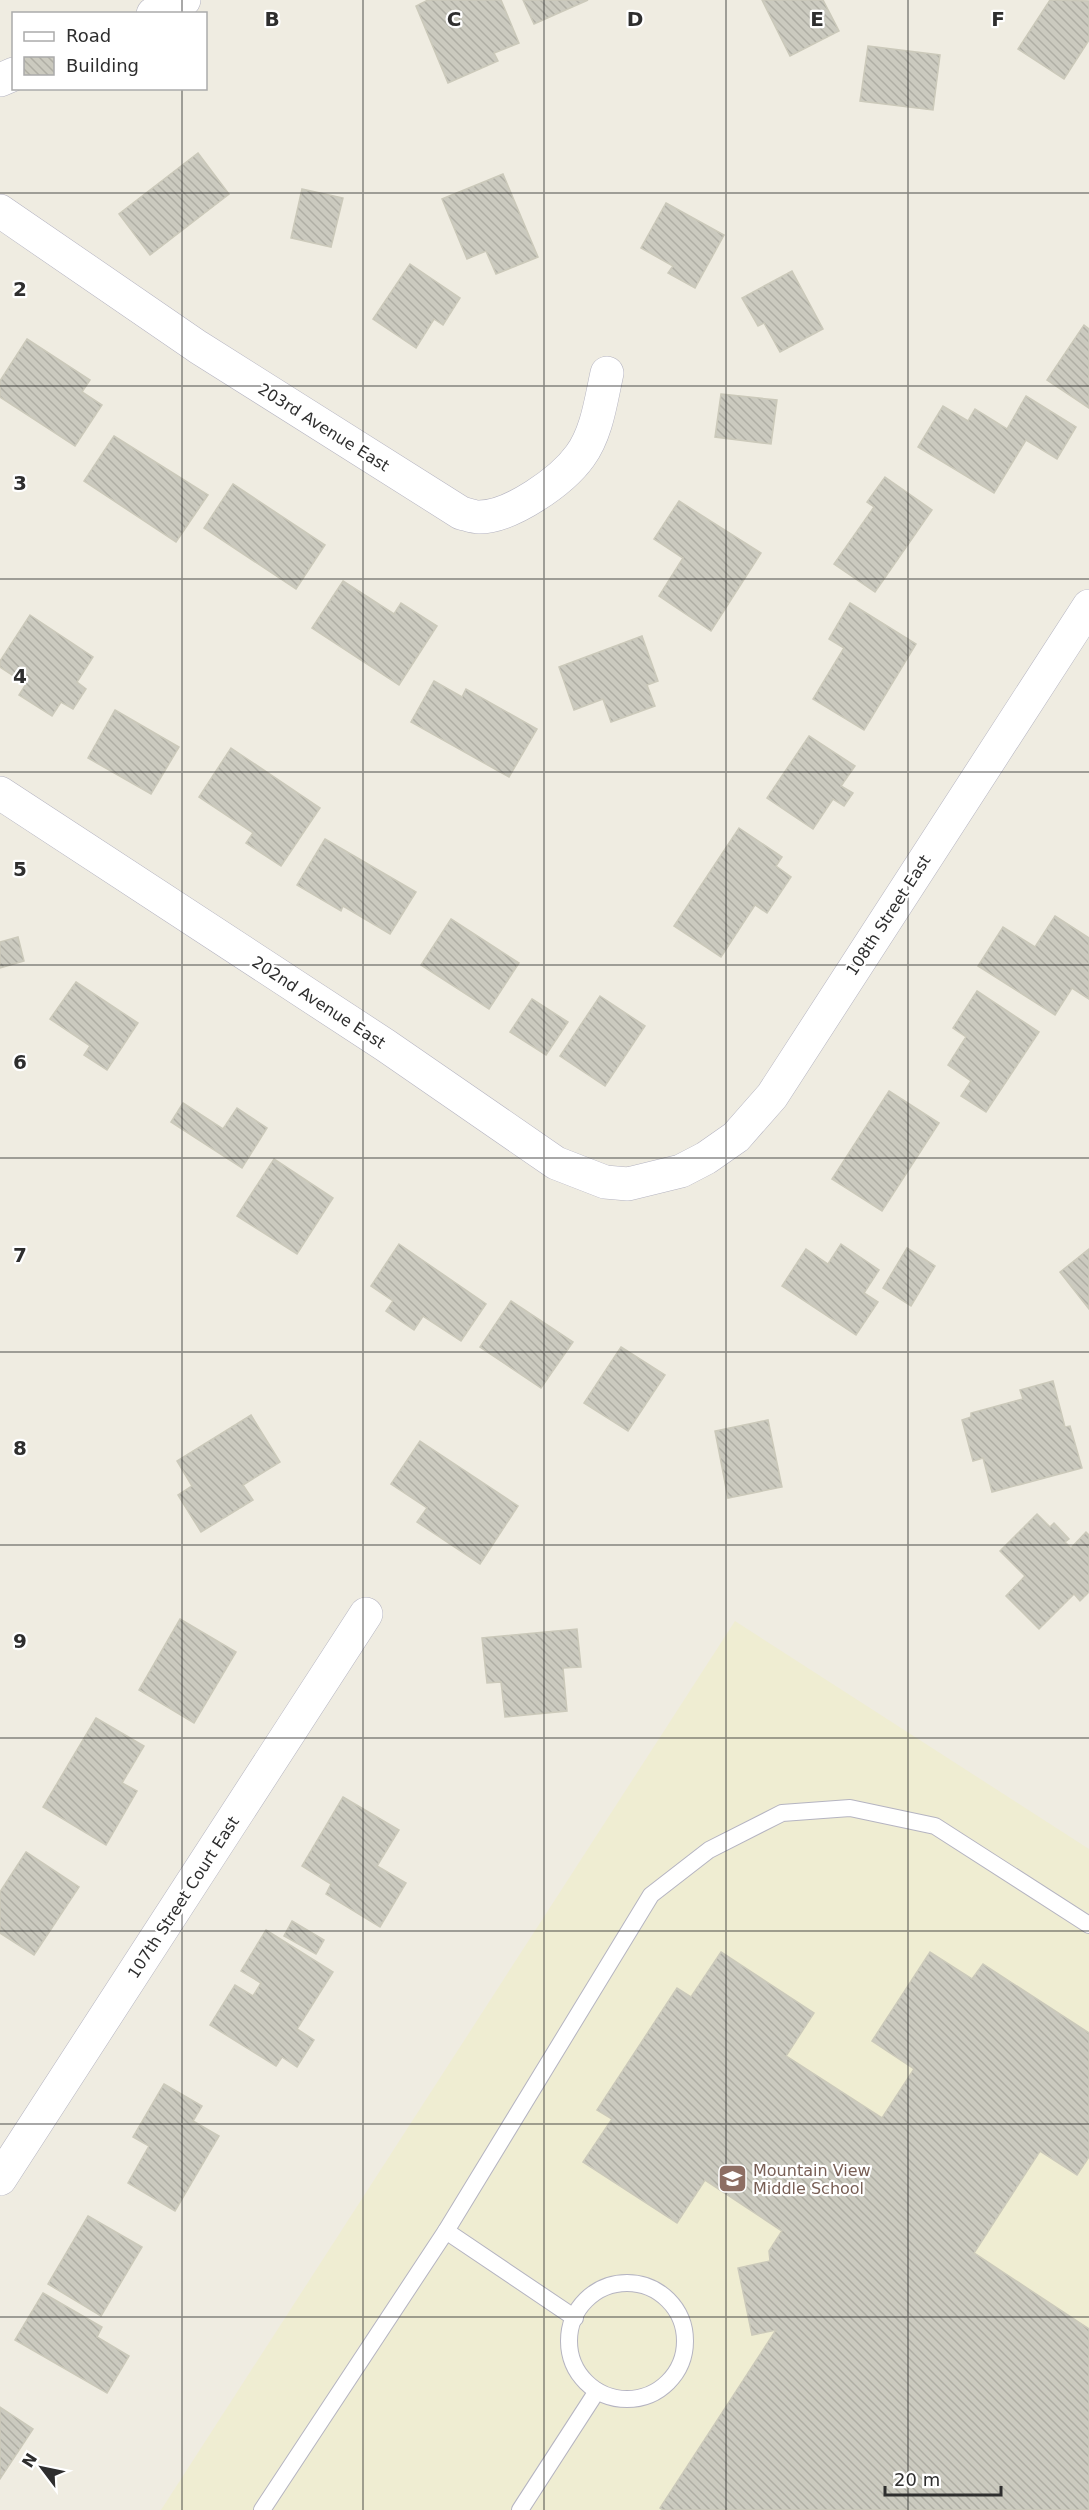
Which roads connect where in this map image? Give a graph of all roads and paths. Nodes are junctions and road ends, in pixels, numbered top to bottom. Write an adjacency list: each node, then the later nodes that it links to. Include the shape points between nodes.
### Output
1 (184, 0): 2 (street)
2 (157, 12)
3 (0, 211): 4 (street, 203rd Avenue East, via 198,347 461,513 480,517 512,508 551,484 580,456 593,429)
4 (607, 373)
5 (1089, 606): 7 (street, 108th Street East, via 772,1096 736,1137 706,1158 681,1171)
6 (0, 793): 7 (street, 202nd Avenue East, via 385,1045 556,1163 605,1182 628,1184)
7 (647, 1178)
8 (366, 1614): 10 (street, 107th Street Court East)
9 (1089, 1925): 11 (lane, via 935,1826 850,1808 782,1812 709,1850 651,1895)
10 (0, 2179)
11 (446, 2230): 12 (lane); 14 (lane)
12 (575, 2318): 13 (lane, via 570,2346 574,2363 583,2379); 13 (lane, via 590,2297 624,2283 658,2292 681,2319 684,2355 665,2386 631,2399 613,2398)
13 (597, 2391): 15 (lane)
14 (262, 2510)
15 (520, 2510)

